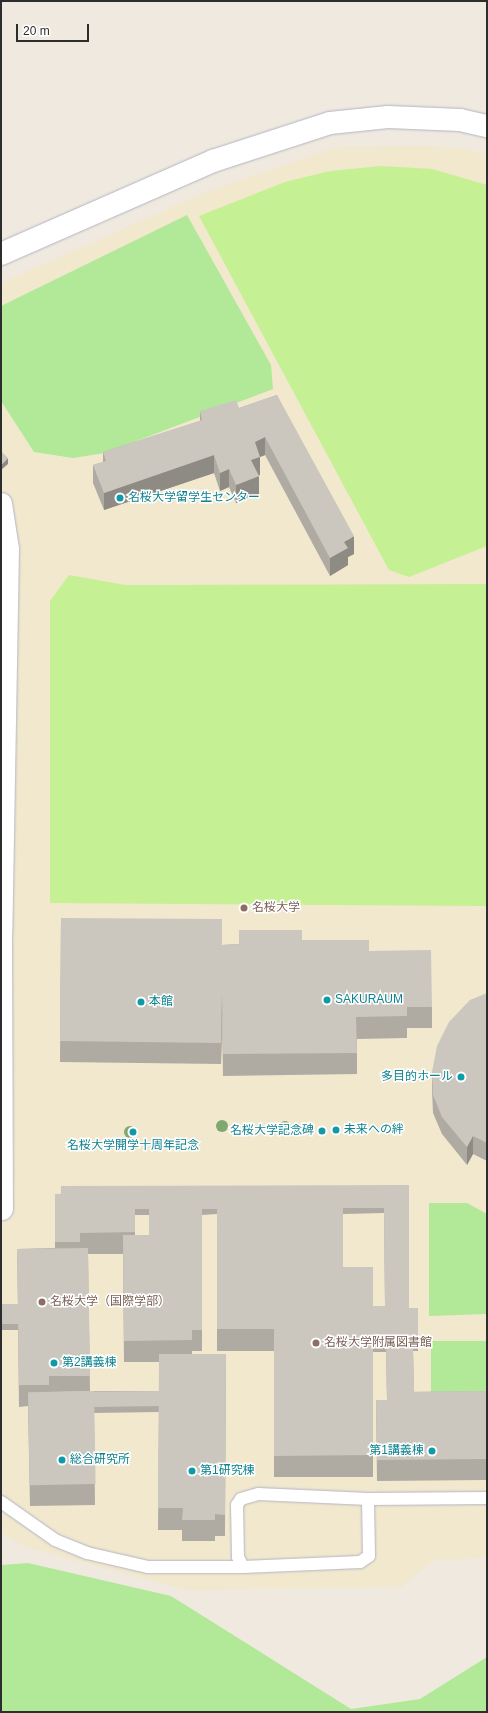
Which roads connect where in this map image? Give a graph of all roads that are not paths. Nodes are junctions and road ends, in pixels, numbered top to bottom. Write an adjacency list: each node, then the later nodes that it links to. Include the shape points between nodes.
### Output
1 (487, 126): 2 (street, via 460,120 388,117 330,123 213,161)
2 (1, 254)
3 (1, 504): 4 (street, via 8,549)
4 (1, 933)
5 (1, 938): 6 (street)
6 (1, 1209)
7 (487, 1498): 8 (lane)
8 (368, 1499): 10 (lane, via 371,1548 369,1556 360,1562); 10 (lane, via 258,1494 241,1499 237,1506 238,1542)
9 (1, 1502): 10 (lane, via 54,1540 87,1553 148,1567)
10 (243, 1567)

